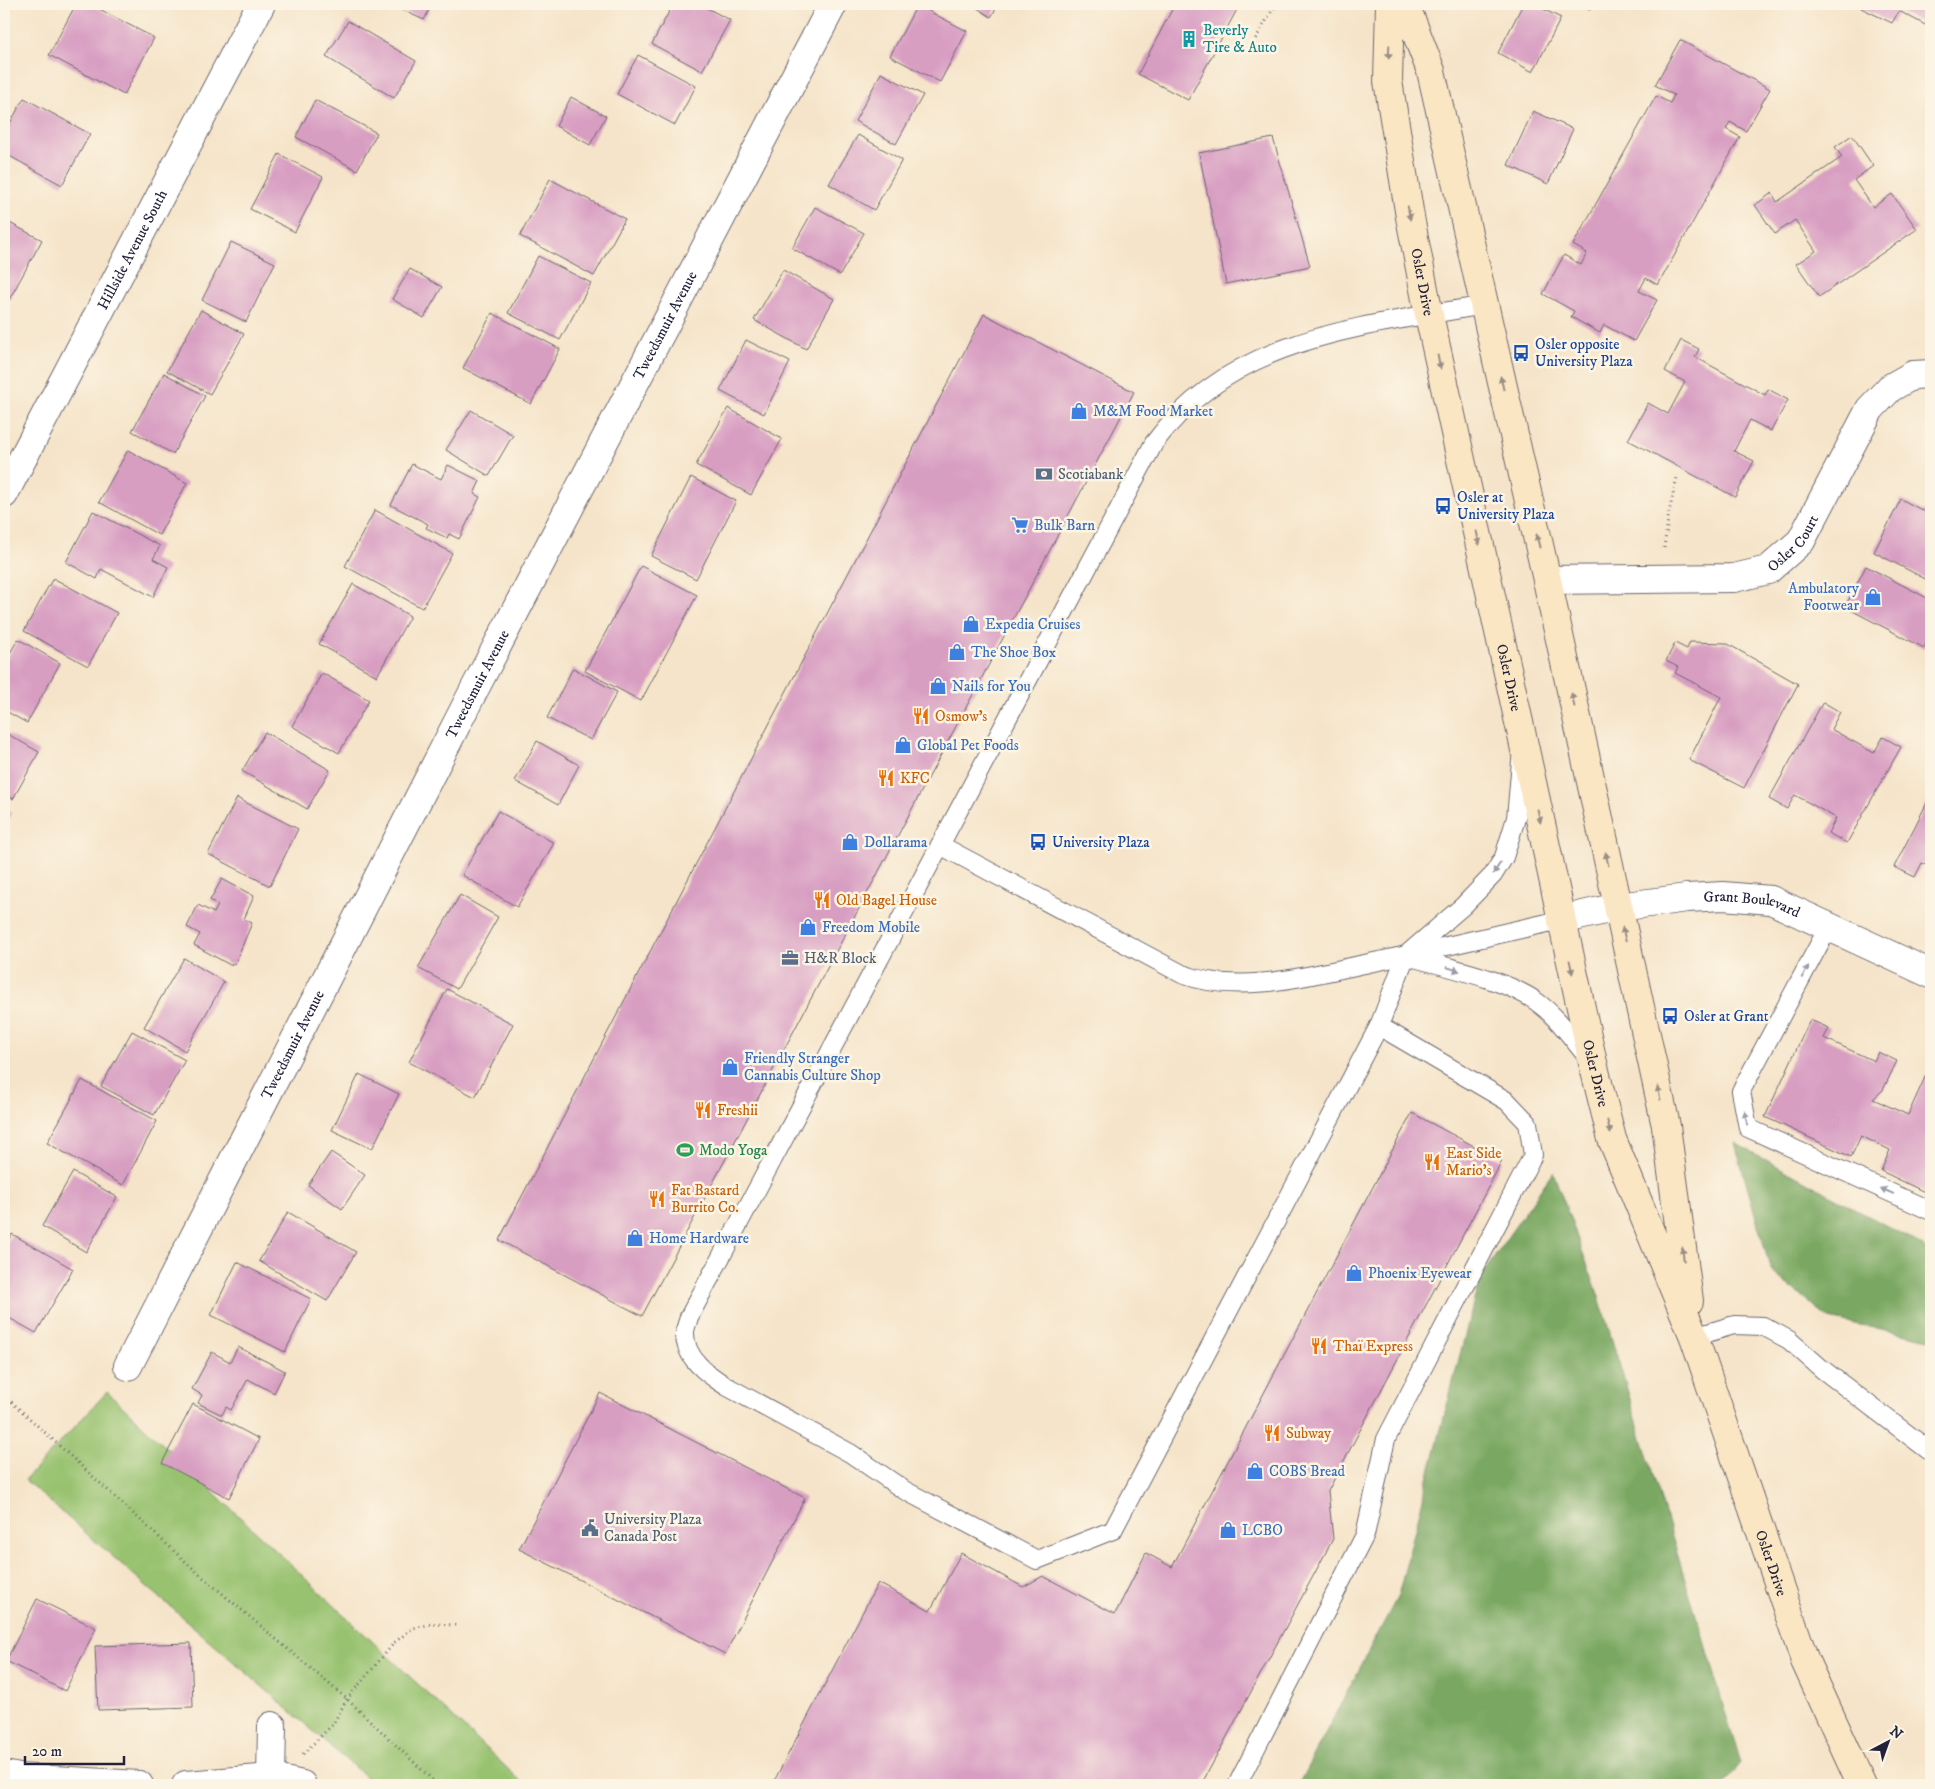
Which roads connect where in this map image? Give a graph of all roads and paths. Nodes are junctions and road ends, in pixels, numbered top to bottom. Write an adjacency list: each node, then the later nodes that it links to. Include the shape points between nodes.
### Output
1 (261, 4): 11 (street, Hillside Avenue South)
2 (833, 4): 25 (street, Tweedsmuir Avenue, via 473,692)
3 (1276, 4): 6 (path)
4 (1390, 4): 8 (main road, Osler Drive, one-way to 8, via 1388,81)
5 (1405, 4): 7 (main road, Osler Drive, via 1431,71)
6 (1253, 43)
7 (1484, 305): 8 (lane); 13 (main road, Osler Drive, one-way to 7)
8 (1429, 315): 14 (main road, Osler Drive, one-way to 14); 15 (lane, via 1345,330 1272,353 1215,382 1168,423 1154,443)
9 (1931, 374): 12 (street, Osler Court, via 1913,376 1890,388 1870,409 1801,541 1768,570 1734,578)
10 (1677, 477): 12 (path)
11 (4, 494)
12 (1659, 578): 13 (street, Osler Court)
13 (1547, 580): 16 (main road, Osler Drive, one-way to 13)
14 (1522, 736): 17 (main road, Osler Drive, one-way to 17); 19 (lane, one-way to 19, via 1516,818 1504,857 1493,875 1463,906)
15 (940, 845): 19 (lane, via 1162,964 1199,980 1238,983 1282,979); 21 (lane, via 689,1317 685,1332 688,1348 709,1375 850,1453 904,1490 1037,1560 1113,1530)
16 (1618, 907): 17 (street, Grant Boulevard); 18 (street, Grant Boulevard, via 1723,896 1771,900); 24 (main road, Osler Drive, one-way to 16, via 1666,1126)
17 (1561, 920): 19 (lane); 22 (main road, Osler Drive, one-way to 22)
18 (1830, 926): 20 (street, Grant Boulevard); 23 (lane, one-way to 18, via 1748,1128 1742,1091)
19 (1406, 955): 21 (lane); 22 (lane, one-way to 22, via 1511,987 1527,996 1560,1024)
20 (1931, 974)
21 (1379, 1026): 36 (lane, via 1507,1101 1528,1123 1533,1155 1386,1439 1364,1535)
22 (1593, 1063): 24 (main road, Osler Drive, one-way to 24, via 1612,1140)
23 (1931, 1211)
24 (1694, 1337): 27 (lane, via 1734,1325 1763,1326 1789,1340); 37 (main road, Osler Drive, via 1805,1661)
25 (128, 1366)
26 (4, 1395): 29 (path, via 198,1573)
27 (1931, 1452)
28 (456, 1624): 29 (path, via 413,1628 395,1642)
29 (347, 1699): 32 (path, via 333,1724); 35 (path)
30 (272, 1726): 32 (street)
31 (4, 1775): 33 (street)
32 (283, 1781): 34 (street)
33 (139, 1785)
34 (186, 1785)
35 (438, 1785)
36 (1237, 1785)
37 (1862, 1785)

